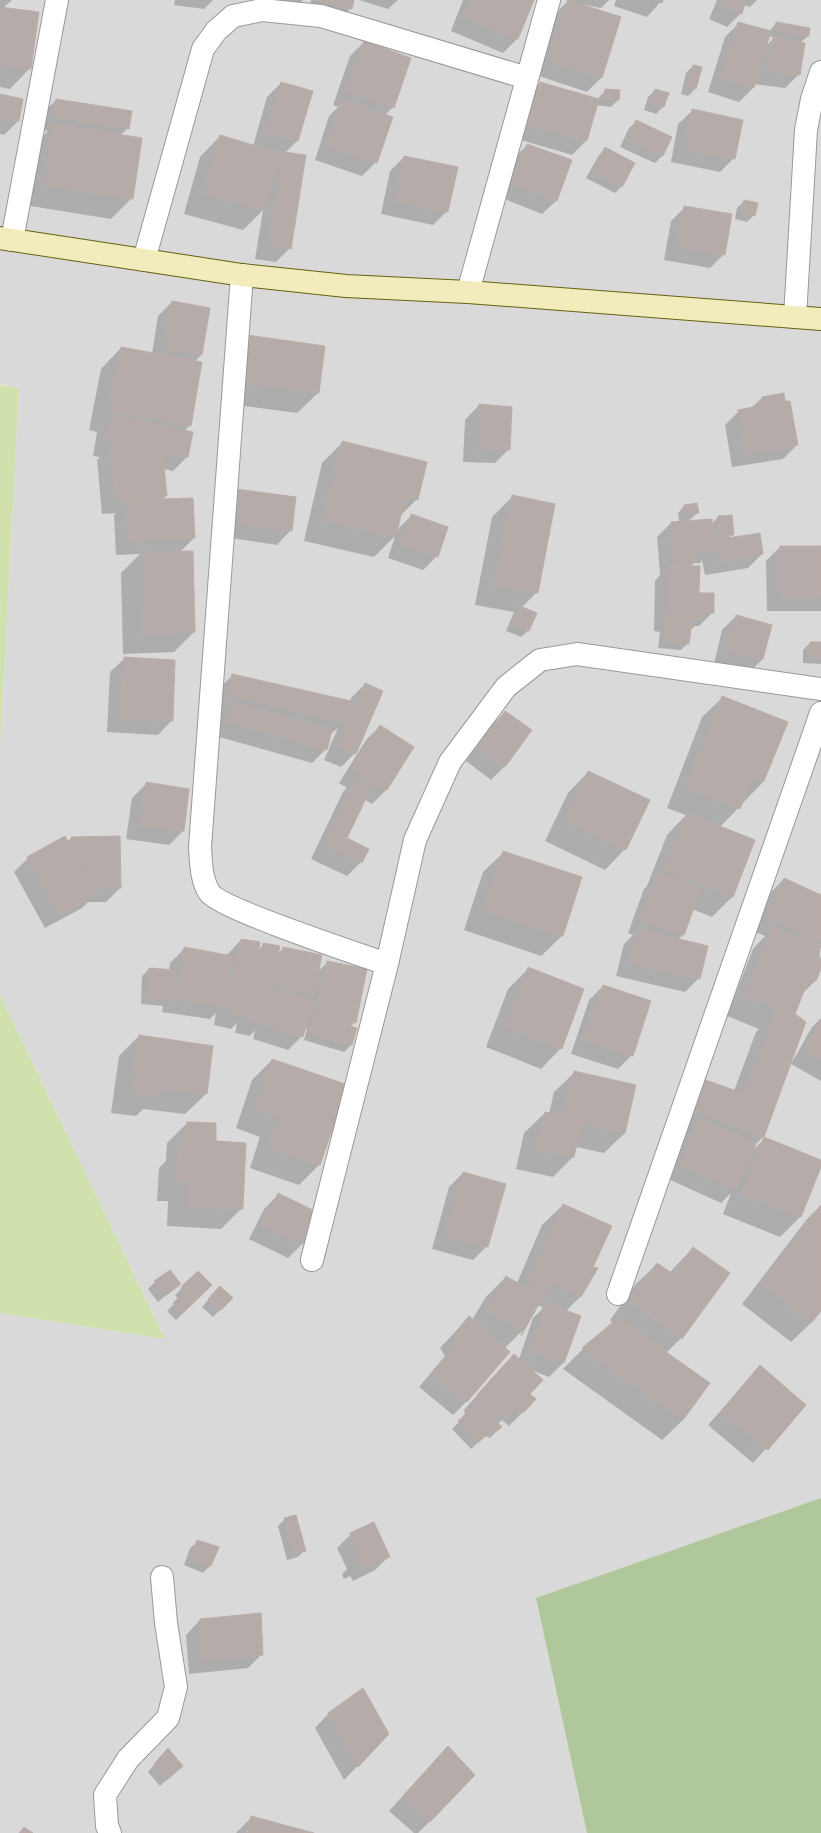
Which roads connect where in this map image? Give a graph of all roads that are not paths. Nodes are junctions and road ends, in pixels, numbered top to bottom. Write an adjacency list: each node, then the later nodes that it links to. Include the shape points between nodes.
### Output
1 (57, 0): 5 (street)
2 (549, 0): 4 (street)
3 (821, 72): 9 (street, via 806,130)
4 (527, 78): 6 (street, via 321,16 262,10 233,16 216,31 203,49); 8 (street)
5 (6, 239): 6 (street)
6 (144, 260): 7 (street)
7 (242, 275): 8 (street, via 346,286); 13 (street, via 200,847 202,875 210,893 234,908)
8 (468, 292): 9 (street)
9 (795, 317): 10 (street)
10 (821, 319)
11 (821, 689): 13 (street, via 577,654 540,660 506,687 450,762 415,840)
12 (821, 713): 15 (street)
13 (387, 964): 14 (street)
14 (312, 1260)
15 (618, 1294)
16 (162, 1577): 17 (street, via 176,1687 168,1718 128,1759 105,1795 107,1826)
17 (110, 1833)

